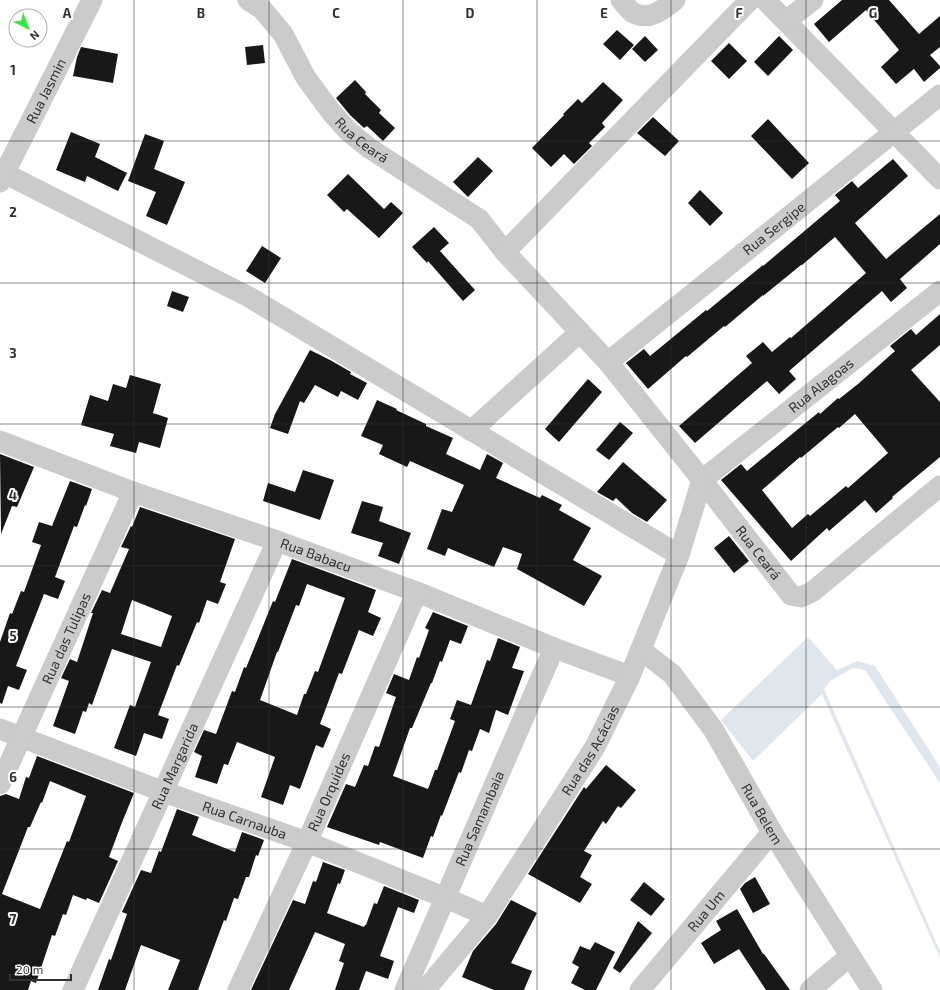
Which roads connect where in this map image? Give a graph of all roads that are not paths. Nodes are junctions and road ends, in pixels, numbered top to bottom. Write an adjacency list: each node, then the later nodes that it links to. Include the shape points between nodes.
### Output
1 (92, 0): 11 (street, Rua Jasmin)
2 (248, 0): 13 (street, Rua Ceará, via 262,9 283,34 306,78 348,131 369,148 479,220)
3 (621, 0): 4 (street, via 632,12 643,16 654,15)
4 (676, 0)
5 (750, 0): 13 (street)
6 (765, 0): 8 (street)
7 (813, 0): 8 (street)
8 (786, 21): 10 (street)
9 (940, 95): 10 (street, Rua Sergipe)
10 (894, 133): 12 (street); 16 (street, Rua Sergipe)
11 (4, 165): 17 (street, via 249,297)
12 (940, 179)
13 (505, 252): 15 (street, Rua Ceará)
14 (940, 291): 19 (street, Rua Alagoas)
15 (580, 332): 16 (street, Rua Ceará); 17 (street)
16 (608, 362): 19 (street, Rua Ceará)
17 (471, 430): 23 (street)
18 (0, 441): 21 (street, Rua Babacu)
19 (702, 480): 20 (street, Rua Ceará, via 791,595 800,597 812,592); 23 (street, Rua das Acácias)
20 (940, 486)
21 (133, 492): 22 (street, Rua Babacu); 29 (street, Rua das Tulipas)
22 (277, 541): 24 (street, Rua Babacu); 31 (street, Rua Margarida)
23 (679, 555): 26 (street, Rua das Acácias)
24 (417, 592): 25 (street, Rua Babacu); 33 (street, Rua Orquides)
25 (554, 648): 27 (street, Rua Babacu); 34 (street, Rua Samambaia)
26 (640, 650): 27 (street, Rua das Acácias); 32 (street, Rua Belem, via 672,674 713,729)
27 (630, 676): 35 (street, Rua das Acácias, via 595,747)
28 (0, 729): 29 (street, Rua Carnauba)
29 (22, 737): 30 (street, Rua das Tulipas); 31 (street, Rua Carnauba)
30 (0, 784)
31 (164, 792): 33 (street, Rua Carnauba); 37 (street, Rua Margarida)
32 (772, 832): 36 (street, Rua Belem); 41 (street, Rua Um)
33 (307, 842): 34 (street, Rua Carnauba); 38 (street, Rua Orquides)
34 (446, 898): 35 (street, Rua Carnauba); 39 (street, Rua Samambaia)
35 (487, 916): 40 (street, Rua das Acácias)
36 (850, 956): 42 (street); 43 (street, Rua Belem)
37 (73, 990)
38 (238, 990)
39 (405, 990)
40 (424, 990)
41 (640, 990)
42 (810, 990)
43 (872, 990)

